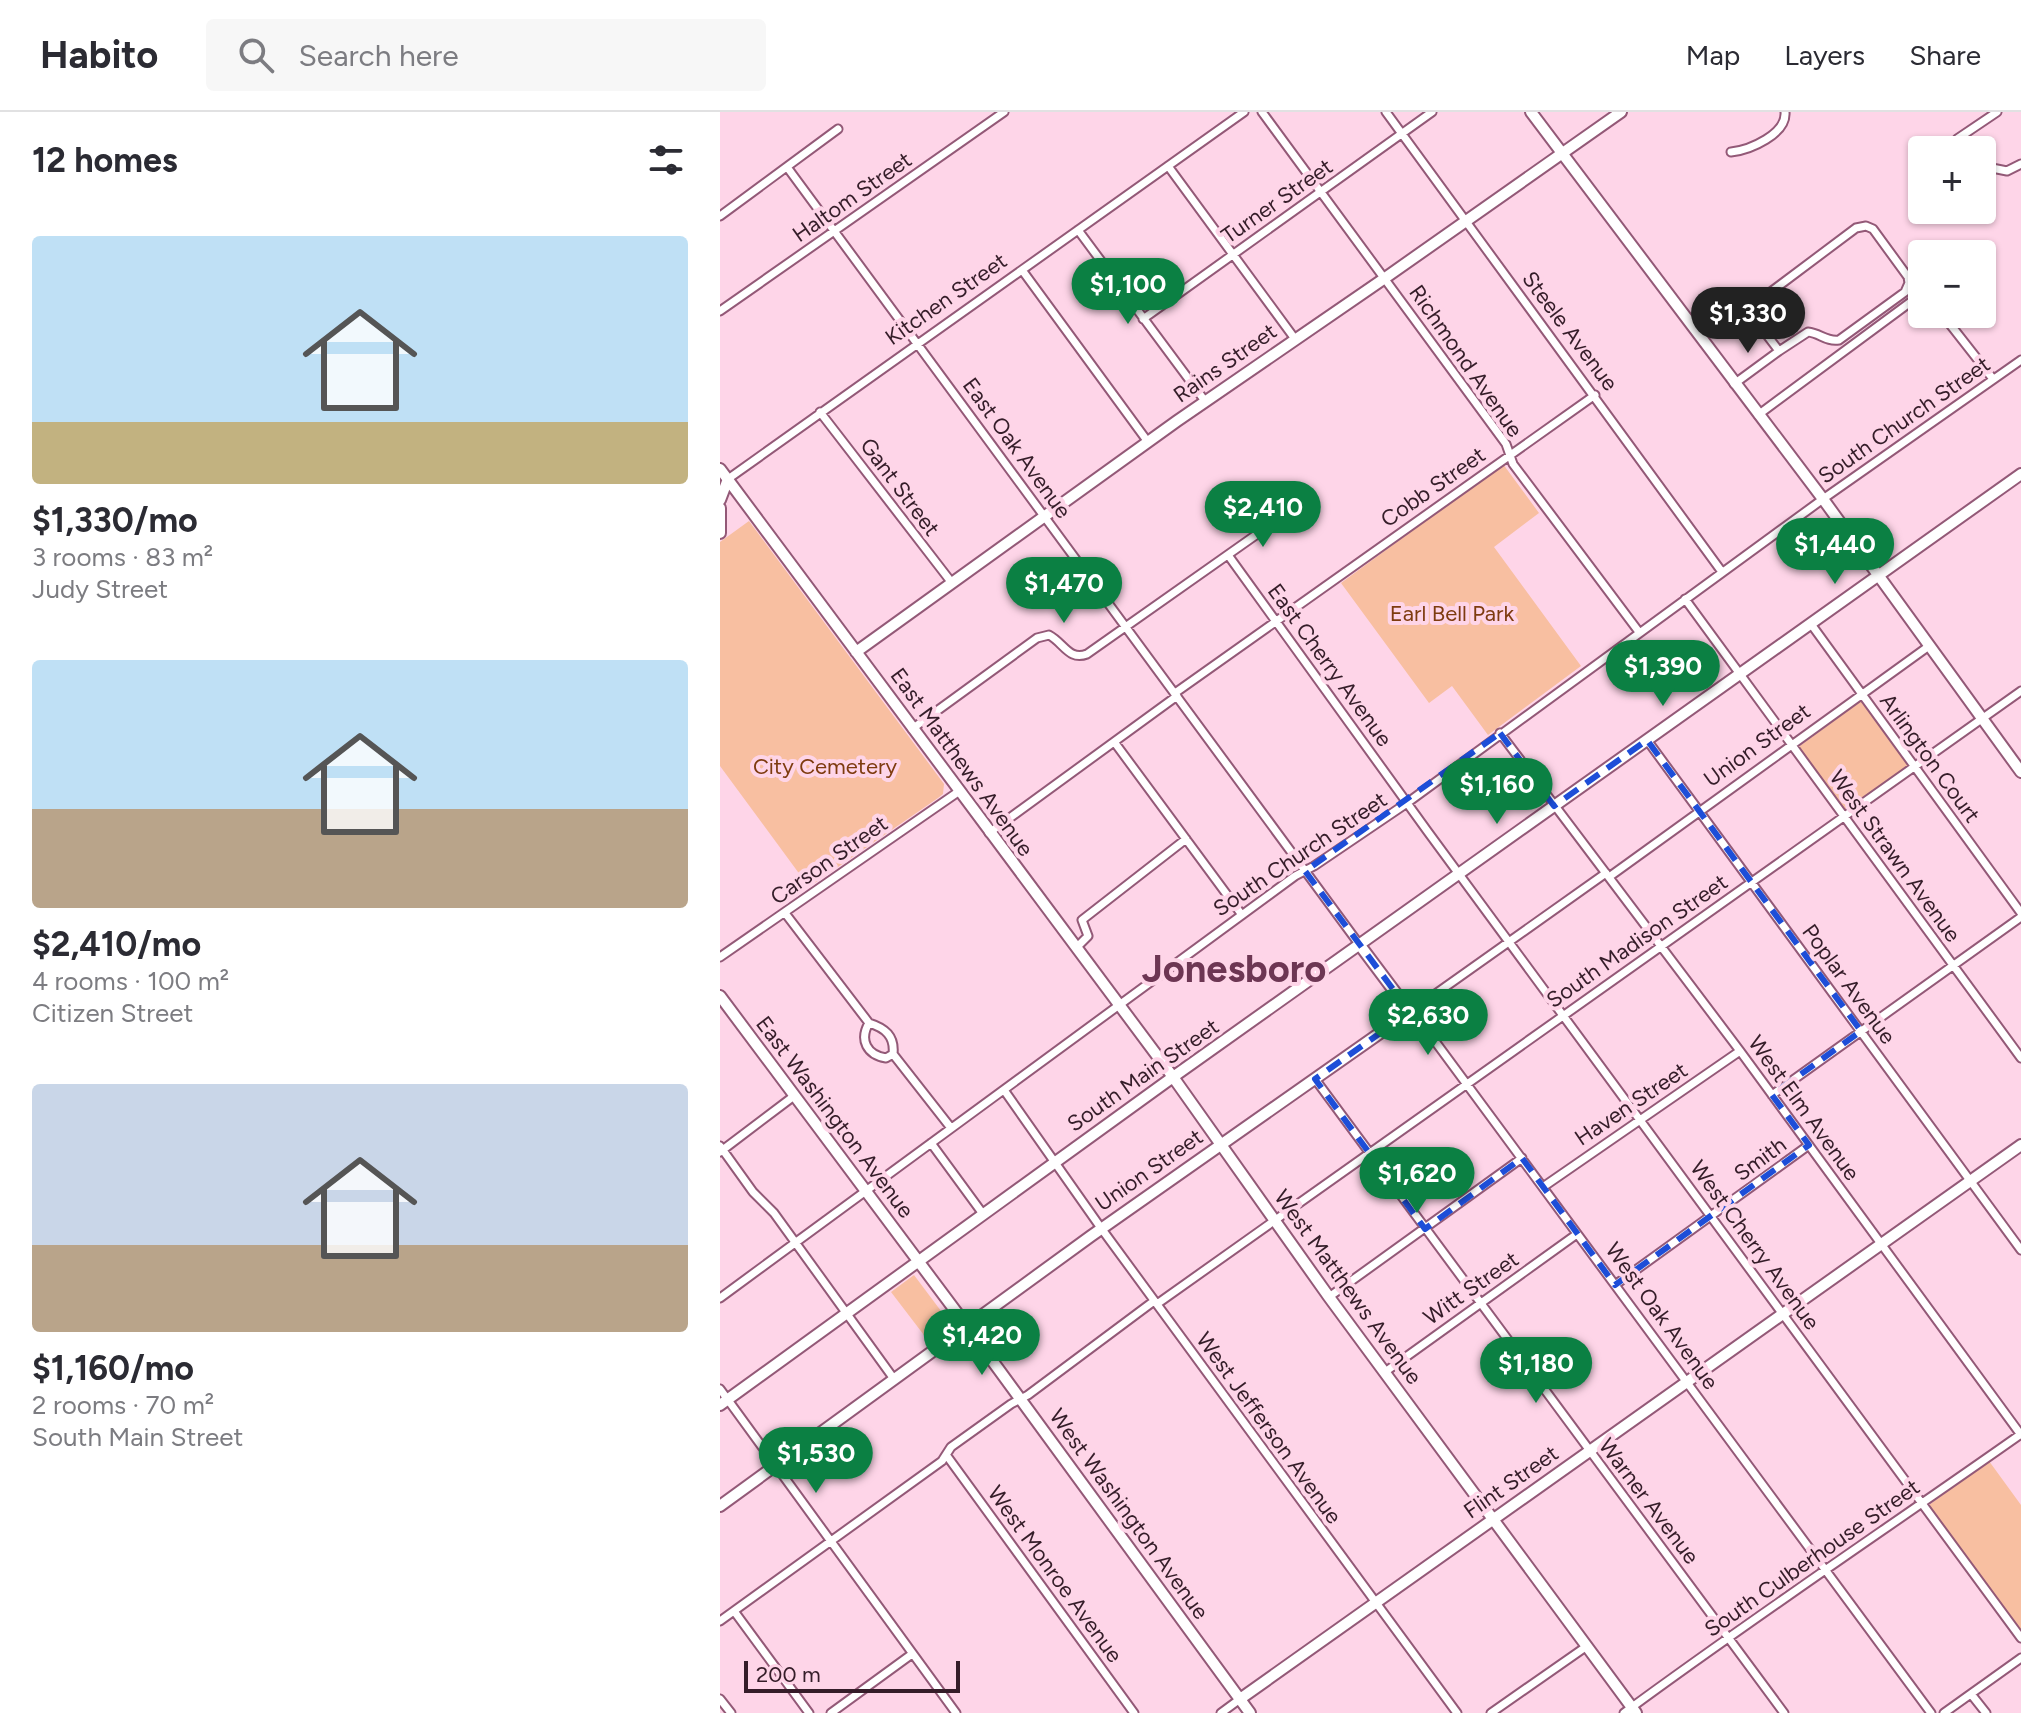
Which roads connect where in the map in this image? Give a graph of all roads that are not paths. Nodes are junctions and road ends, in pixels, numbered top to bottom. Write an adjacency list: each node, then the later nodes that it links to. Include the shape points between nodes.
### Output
1 (1004, 112): 23 (street, Haltom Street)
2 (1244, 112): 16 (street, Kitchen Street)
3 (1262, 112): 19 (street, Richmond Avenue)
4 (1386, 112): 11 (street, Steele Avenue)
5 (1432, 112): 11 (street, Turner Street)
6 (1531, 112): 14 (street)
7 (1621, 112): 14 (street, Rains Street)
8 (1785, 112): 13 (street, via 1781,127 1757,144)
9 (1995, 113): 12 (street)
10 (838, 129): 17 (street)
11 (1402, 135): 19 (street, Turner Street); 21 (street, Steele Avenue)
12 (1961, 136)
13 (1731, 152)
14 (1562, 154): 21 (street, Rains Street); 36 (street)
15 (2021, 164): 18 (street, via 2007,171)
16 (1168, 166): 22 (street, Kitchen Street); 24 (street)
17 (787, 167): 20 (street); 23 (street, East Oak Avenue)
18 (1996, 169)
19 (1320, 193): 24 (street, Turner Street); 26 (street, Richmond Avenue)
20 (720, 216)
21 (1466, 222): 26 (street, Rains Street); 37 (street, Steele Avenue)
22 (1078, 230): 25 (street, Kitchen Street); 29 (street)
23 (835, 232): 28 (street, Haltom Street); 32 (street, East Oak Avenue)
24 (1233, 255): 29 (street, Turner Street); 31 (street)
25 (1022, 270): 32 (street, Kitchen Street); 41 (street)
26 (1385, 278): 31 (street, Rains Street); 42 (street, Richmond Avenue)
27 (1908, 304): 40 (street)
28 (720, 311)
29 (1143, 319): 38 (street)
30 (1953, 328): 35 (street)
31 (1295, 339): 38 (street, Rains Street)
32 (917, 344): 39 (street, Kitchen Street); 49 (street, East Oak Avenue)
33 (1779, 351): 33 (street, via 1751,314 1752,306 1856,228 1873,229 1908,277 1905,292 1839,340 1808,332); 36 (street)
34 (2021, 360): 35 (street, South Church Street)
35 (1993, 379): 46 (street, South Church Street)
36 (1734, 384): 40 (street)
37 (1595, 395): 42 (street, Cobb Street); 53 (street, Steele Avenue)
38 (1205, 401): 41 (street, Rains Street)
39 (820, 412): 45 (street, Kitchen Street); 55 (street, Gant Street)
40 (1758, 415): 46 (street)
41 (1148, 442): 49 (street, Rains Street)
42 (1510, 455): 57 (street, Cobb Street); 60 (street, Richmond Avenue)
43 (720, 469): 45 (street, East Matthews Avenue)
44 (2021, 474): 54 (street, South Main Street)
45 (728, 479): 47 (street); 62 (street, East Matthews Avenue)
46 (1823, 499): 53 (street, South Church Street); 54 (street)
47 (720, 500)
48 (720, 508): 51 (street)
49 (1044, 517): 55 (street, Rains Street); 59 (street, East Oak Avenue)
50 (1280, 518): 52 (street)
51 (720, 533)
52 (1228, 555): 57 (street, East Cherry Avenue); 59 (street)
53 (1722, 572): 56 (street, South Church Street)
54 (1879, 575): 58 (street, South Main Street); 61 (street)
55 (952, 583): 62 (street, Rains Street)
56 (1685, 599): 60 (street, South Church Street); 63 (street, West Strawn Avenue)
57 (1276, 621): 65 (street, Cobb Street); 76 (street, East Cherry Avenue)
58 (1811, 624): 63 (street, South Main Street); 66 (street, Arlington Court)
59 (1125, 626): 65 (street, East Oak Avenue); 68 (street, via 1080,657 1049,635 1037,638)
60 (1639, 632): 69 (street, South Church Street)
61 (1929, 646): 66 (street, Union Street); 67 (street)
62 (856, 652): 68 (street, East Matthews Avenue)
63 (1739, 675): 70 (street, South Main Street); 72 (street, West Strawn Avenue)
64 (2021, 691): 67 (street, South Madison Street)
65 (1176, 695): 71 (street, Cobb Street); 82 (street, East Oak Avenue)
66 (1862, 695): 72 (street, Union Street); 73 (street, Arlington Court)
67 (1982, 719): 73 (street, South Madison Street); 74 (street)
68 (912, 729): 75 (street, East Matthews Avenue)
69 (1500, 733): 76 (street, South Church Street); 77 (street, West Elm Avenue)
70 (1647, 740): 77 (street, South Main Street); 78 (street, Poplar Avenue)
71 (1115, 743): 80 (street, Cobb Street); 81 (street)
72 (1791, 746): 78 (street, Union Street); 79 (street, West Strawn Avenue)
73 (1914, 767): 79 (street, South Madison Street); 88 (street, Arlington Court)
74 (2021, 772)
75 (958, 792): 80 (street, East Matthews Avenue); 86 (street, Carson Street)
76 (1407, 803): 82 (street, South Church Street); 83 (street, East Cherry Avenue)
77 (1554, 806): 83 (street, South Main Street); 84 (street, West Elm Avenue)
78 (1700, 812): 84 (street, Union Street); 85 (street, Poplar Avenue)
79 (1843, 817): 85 (street, South Madison Street); 94 (street, West Strawn Avenue)
80 (989, 833): 92 (street, East Matthews Avenue)
81 (1186, 839): 87 (street); 92 (street, via 1082,920 1088,936)
82 (1305, 871): 87 (street, South Church Street); 90 (street, East Oak Avenue)
83 (1459, 874): 89 (street, West Cherry Avenue); 90 (street, South Main Street)
84 (1608, 875): 89 (street, Union Street); 91 (street, West Elm Avenue)
85 (1751, 881): 91 (street, South Madison Street); 100 (street, Poplar Avenue)
86 (785, 913): 93 (street, Carson Street); 99 (street)
87 (1242, 915): 96 (street, South Church Street)
88 (2021, 915): 94 (street)
89 (1509, 941): 97 (street, Union Street); 98 (street, West Cherry Avenue)
90 (1359, 944): 97 (street, West Oak Avenue); 104 (street, South Main Street)
91 (1660, 946): 98 (street, South Madison Street); 101 (street, West Elm Avenue)
92 (1076, 948): 96 (street, East Matthews Avenue)
93 (720, 957)
94 (1953, 966): 100 (street); 103 (street, West Strawn Avenue)
95 (720, 996): 109 (street, East Washington Avenue)
96 (1118, 1005): 104 (street, East Matthews Avenue); 107 (street, South Church Street)
97 (1410, 1012): 105 (street, Union Street); 106 (street, West Oak Avenue)
98 (1563, 1015): 106 (street, South Madison Street); 110 (street, West Cherry Avenue)
99 (869, 1023): 102 (street, via 888,1033); 102 (street, via 864,1037 868,1051 877,1057)
100 (1861, 1031): 108 (street); 120 (street, Poplar Avenue)
101 (1740, 1051): 108 (street, West Elm Avenue); 110 (street, Haven Street)
102 (893, 1054): 111 (street)
103 (2021, 1058)
104 (1173, 1077): 113 (street, West Matthews Avenue); 119 (street, South Main Street)
105 (1315, 1079): 113 (street, Union Street); 117 (street, Warner Avenue)
106 (1467, 1085): 117 (street, South Madison Street); 118 (street, West Oak Avenue)
107 (1004, 1090): 111 (street, South Church Street); 119 (street, West Jefferson Avenue)
108 (1772, 1095): 114 (street, West Elm Avenue)
109 (794, 1096): 116 (street); 122 (street, East Washington Avenue)
110 (1640, 1118): 121 (street, Haven Street); 124 (street, West Cherry Avenue)
111 (951, 1128): 112 (street, South Church Street)
112 (931, 1143): 122 (street, South Church Street); 123 (street)
113 (1221, 1144): 125 (street, West Matthews Avenue); 126 (street, Union Street)
114 (1809, 1145): 124 (street, Smith); 130 (street, West Elm Avenue)
115 (2021, 1145): 120 (street, Flint Street)
116 (721, 1149): 129 (street)
117 (1369, 1153): 125 (street, South Madison Street); 127 (street, Warner Avenue)
118 (1522, 1158): 121 (street, West Oak Avenue); 127 (street)
119 (1056, 1162): 123 (street, South Main Street); 126 (street, West Jefferson Avenue)
120 (1972, 1180): 130 (street, Flint Street); 131 (street, Poplar Avenue)
121 (1543, 1187): 128 (street, West Oak Avenue)
122 (866, 1193): 129 (street, South Church Street); 132 (street, East Washington Avenue)
123 (983, 1214): 132 (street, South Main Street)
124 (1712, 1217): 133 (street, Smith); 139 (street, West Cherry Avenue)
125 (1274, 1220): 134 (street, West Matthews Avenue); 136 (street, South Madison Street)
126 (1101, 1228): 136 (street, West Jefferson Avenue); 140 (street, Union Street)
127 (1425, 1229): 134 (street); 137 (street, Warner Avenue)
128 (1577, 1234): 133 (street, West Oak Avenue); 137 (street, Witt Street)
129 (796, 1244): 135 (street, South Church Street); 138 (street)
130 (1880, 1244): 139 (street, Flint Street); 147 (street, West Elm Avenue)
131 (2021, 1250)
132 (918, 1262): 138 (street, South Main Street); 140 (street, West Washington Avenue)
133 (1615, 1285): 143 (street, West Oak Avenue)
134 (1329, 1297): 141 (street, West Matthews Avenue)
135 (720, 1298)
136 (1156, 1302): 145 (street, South Madison Street); 156 (street, West Jefferson Avenue)
137 (1481, 1304): 141 (street, Witt Street); 148 (street, Warner Avenue)
138 (846, 1313): 142 (street); 146 (street, South Main Street)
139 (1783, 1313): 143 (street, Flint Street); 151 (street, West Cherry Avenue)
140 (966, 1326): 142 (street, Union Street); 145 (street, West Washington Avenue)
141 (1385, 1372): 153 (street, West Matthews Avenue)
142 (894, 1379): 150 (street, Union Street)
143 (1685, 1382): 148 (street, Flint Street); 155 (street, West Oak Avenue)
144 (720, 1389): 146 (street)
145 (1020, 1400): 149 (street, South Madison Street, via 951,1447); 166 (street, West Washington Avenue)
146 (724, 1402): 150 (street)
147 (2021, 1434): 151 (street, South Culberhouse Street)
148 (1589, 1451): 153 (street, Flint Street); 159 (street, Warner Avenue)
149 (947, 1456): 154 (street, South Madison Street); 172 (street, West Monroe Avenue)
150 (776, 1466): 152 (street, Union Street); 154 (street)
151 (1923, 1504): 155 (street, South Culberhouse Street); 160 (street, West Cherry Avenue)
152 (720, 1506)
153 (1493, 1520): 156 (street, Flint Street); 161 (street, West Matthews Avenue)
154 (831, 1542): 157 (street, South Madison Street); 162 (street)
155 (1826, 1572): 159 (street, South Culberhouse Street); 178 (street, West Oak Avenue)
156 (1376, 1603): 166 (street, Flint Street); 175 (street, West Jefferson Avenue)
157 (734, 1611): 158 (street, South Madison Street); 169 (street)
158 (720, 1621)
159 (1727, 1638): 167 (street, South Culberhouse Street); 177 (street, Warner Avenue)
160 (2021, 1638)
161 (1587, 1646): 167 (street, West Matthews Avenue); 176 (street)
162 (912, 1654): 170 (street); 171 (street)
163 (2021, 1658): 164 (street)
164 (1971, 1694): 179 (street); 180 (street)
165 (720, 1699): 168 (street)
166 (1240, 1699): 173 (street, Flint Street); 174 (street, West Washington Avenue)
167 (1630, 1711)
168 (731, 1713)
169 (809, 1713)
170 (831, 1713)
171 (956, 1713)
172 (1134, 1713)
173 (1221, 1713)
174 (1250, 1713)
175 (1457, 1713)
176 (1491, 1713)
177 (1784, 1713)
178 (1931, 1713)
179 (1944, 1713)
180 (1986, 1713)

